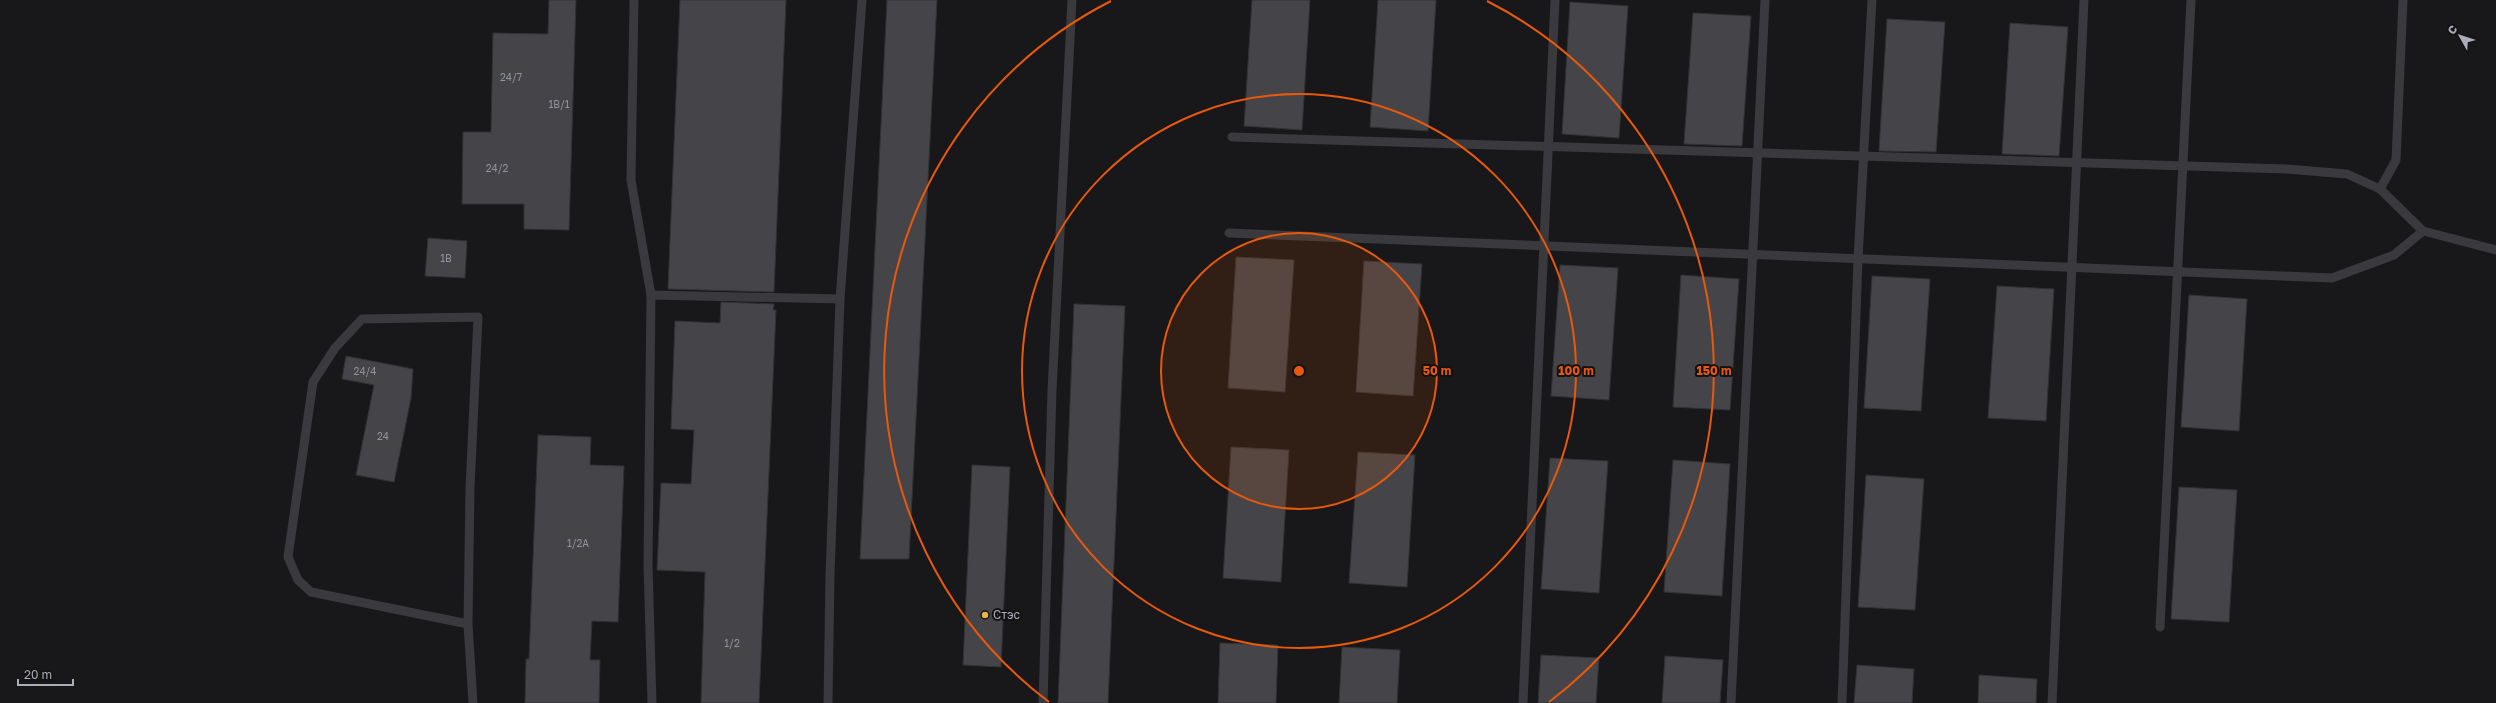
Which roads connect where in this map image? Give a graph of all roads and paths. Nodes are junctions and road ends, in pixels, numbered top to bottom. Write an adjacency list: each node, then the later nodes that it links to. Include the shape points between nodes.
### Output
1 (634, 0): 25 (lane, via 631,180)
2 (862, 0): 26 (lane)
3 (1072, 0): 32 (lane, via 1052,390)
4 (1555, 0): 11 (lane)
5 (1765, 0): 12 (lane)
6 (1872, 0): 13 (lane)
7 (2084, 0): 14 (lane)
8 (2191, 0): 15 (lane)
9 (2403, 0): 16 (lane, via 2396,160)
10 (1232, 137): 11 (lane)
11 (1548, 146): 12 (lane); 19 (lane)
12 (1758, 153): 13 (lane); 21 (lane)
13 (1864, 156): 14 (lane); 22 (lane)
14 (2076, 163): 15 (lane); 23 (lane)
15 (2183, 166): 16 (lane, via 2287,169 2347,174); 24 (lane)
16 (2380, 189): 17 (lane)
17 (2423, 231): 20 (lane); 24 (lane, via 2394,255 2332,278)
18 (1229, 233): 19 (lane)
19 (1543, 246): 21 (lane); 33 (lane)
20 (2496, 250)
21 (1753, 254): 22 (lane); 34 (lane)
22 (1858, 259): 23 (lane); 35 (lane)
23 (2072, 267): 24 (lane); 36 (lane)
24 (2177, 272): 28 (lane)
25 (651, 295): 26 (lane); 30 (lane, via 648,565)
26 (840, 299): 31 (lane)
27 (468, 624): 27 (lane, via 470,488 478,317 362,319 335,348 313,382 288,557 298,580 311,592); 29 (lane)
28 (2160, 627)
29 (472, 703)
30 (652, 703)
31 (828, 703)
32 (1043, 703)
33 (1523, 703)
34 (1731, 703)
35 (1842, 703)
36 (2052, 703)

